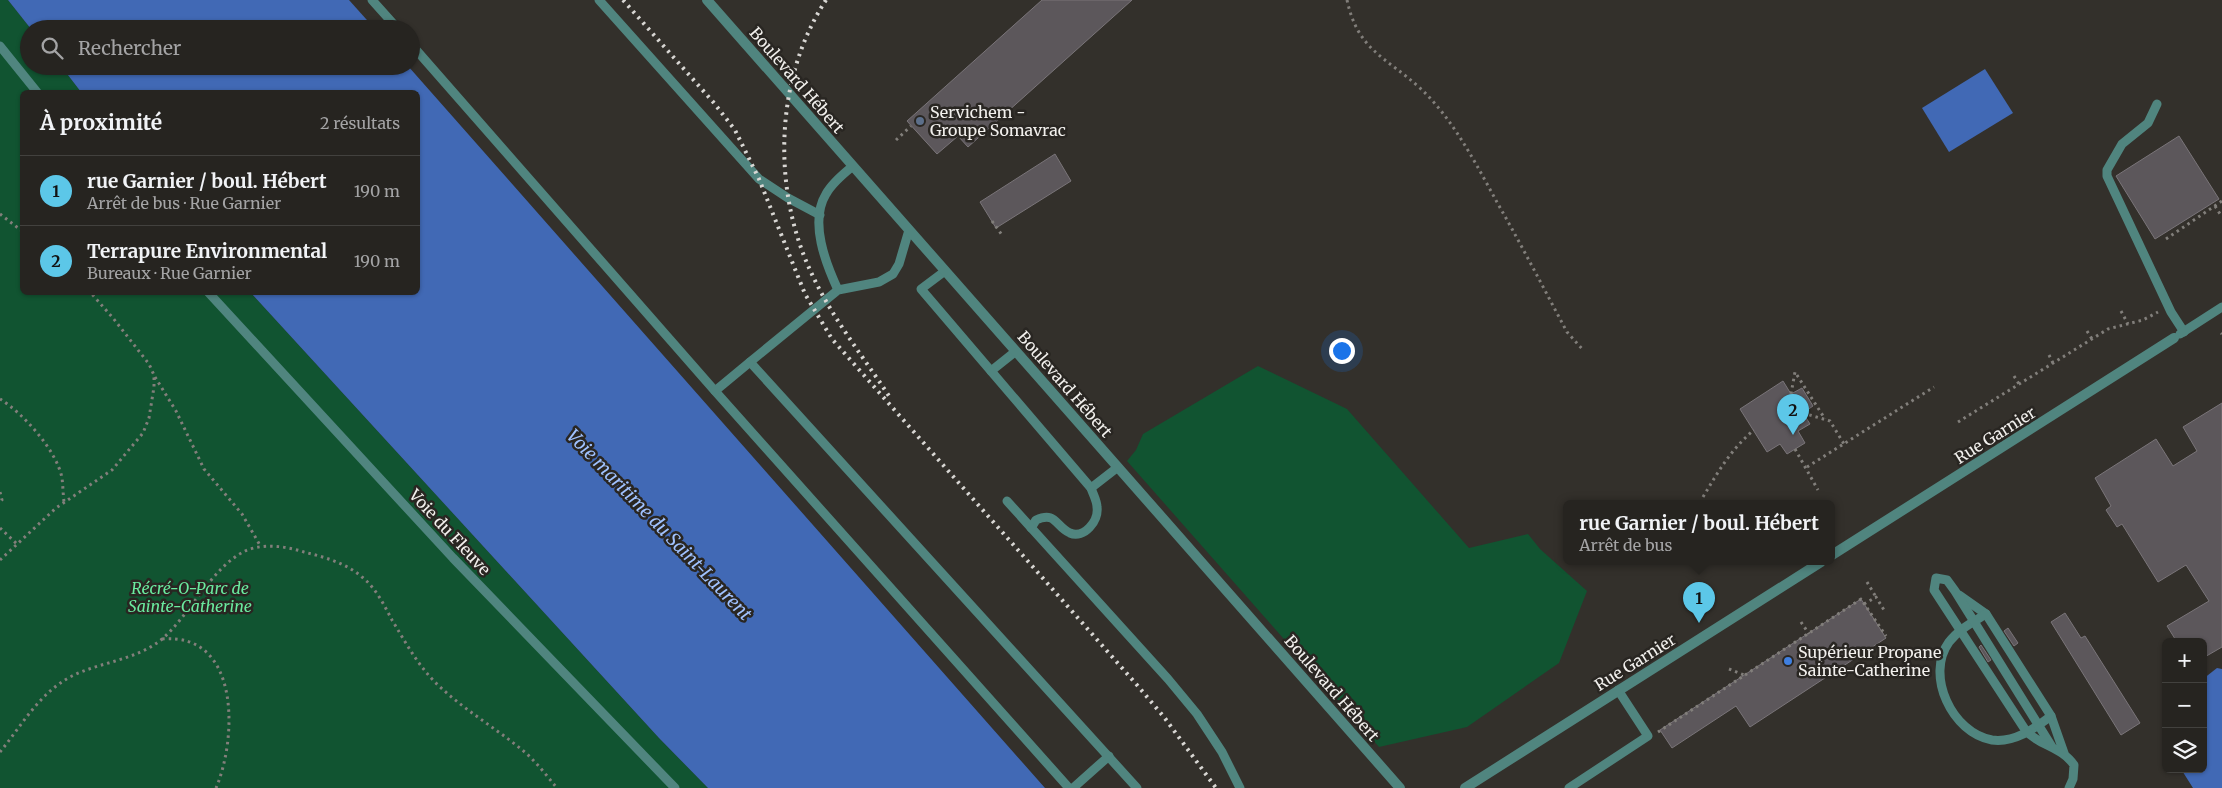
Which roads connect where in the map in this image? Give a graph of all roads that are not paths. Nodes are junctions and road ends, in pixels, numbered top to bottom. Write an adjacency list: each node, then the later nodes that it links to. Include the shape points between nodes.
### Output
1 (372, 0): 4 (lane)
2 (599, 0): 12 (lane, via 760,179)
3 (707, 0): 11 (street, Boulevard Hébert)
4 (390, 20)
5 (0, 46): 7 (lane)
6 (420, 54): 23 (lane)
7 (20, 71)
8 (23, 75): 9 (lane)
9 (35, 90)
10 (2157, 104): 18 (lane, via 2148,123 2122,144 2107,170 2107,176)
11 (853, 166): 12 (lane, via 825,195); 13 (street, Boulevard Hébert)
12 (820, 214): 15 (lane, via 824,260)
13 (909, 230): 14 (street, Boulevard Hébert); 15 (lane, via 893,274 879,282)
14 (945, 271): 20 (street, Boulevard Hébert); 22 (lane, via 921,289)
15 (838, 290): 21 (lane)
16 (211, 295): 41 (lane, Voie du Fleuve, via 453,558)
17 (2222, 307): 18 (lane)
18 (2184, 332): 19 (lane)
19 (2174, 338): 28 (street, Rue Garnier)
20 (1016, 351): 22 (lane); 24 (street, Boulevard Hébert)
21 (750, 362): 23 (lane); 40 (lane)
22 (991, 371): 25 (lane)
23 (715, 391): 42 (lane)
24 (1118, 467): 25 (lane); 46 (street, Boulevard Hébert)
25 (1091, 488): 27 (lane, via 1098,508 1094,523 1086,530 1078,534 1069,533 1052,518 1044,516 1036,520)
26 (1007, 501): 27 (lane)
27 (1032, 528): 45 (lane, via 1197,714 1222,752)
28 (1835, 553)
29 (1816, 565): 34 (street, Rue Garnier)
30 (1955, 592): 31 (lane); 32 (lane); 33 (lane, via 1947,580 1936,578 1934,590)
31 (1986, 614): 32 (lane); 35 (lane)
32 (1973, 622): 33 (lane); 36 (lane)
33 (1960, 630): 37 (lane); 37 (lane, via 1949,642 1941,663 1944,694 1954,715 1971,732 1993,740)
34 (1618, 690): 47 (street, Rue Garnier); 48 (lane, via 1648,736)
35 (2051, 716): 36 (lane); 39 (lane)
36 (2039, 726): 37 (lane); 38 (lane)
37 (2028, 732): 38 (lane)
38 (2052, 747): 39 (lane)
39 (2064, 753): 49 (lane, via 2074,765)
40 (1109, 756): 43 (lane); 44 (lane)
41 (675, 788)
42 (1069, 788)
43 (1074, 788)
44 (1137, 788)
45 (1240, 788)
46 (1400, 788)
47 (1464, 788)
48 (1569, 788)
49 (2069, 788)

